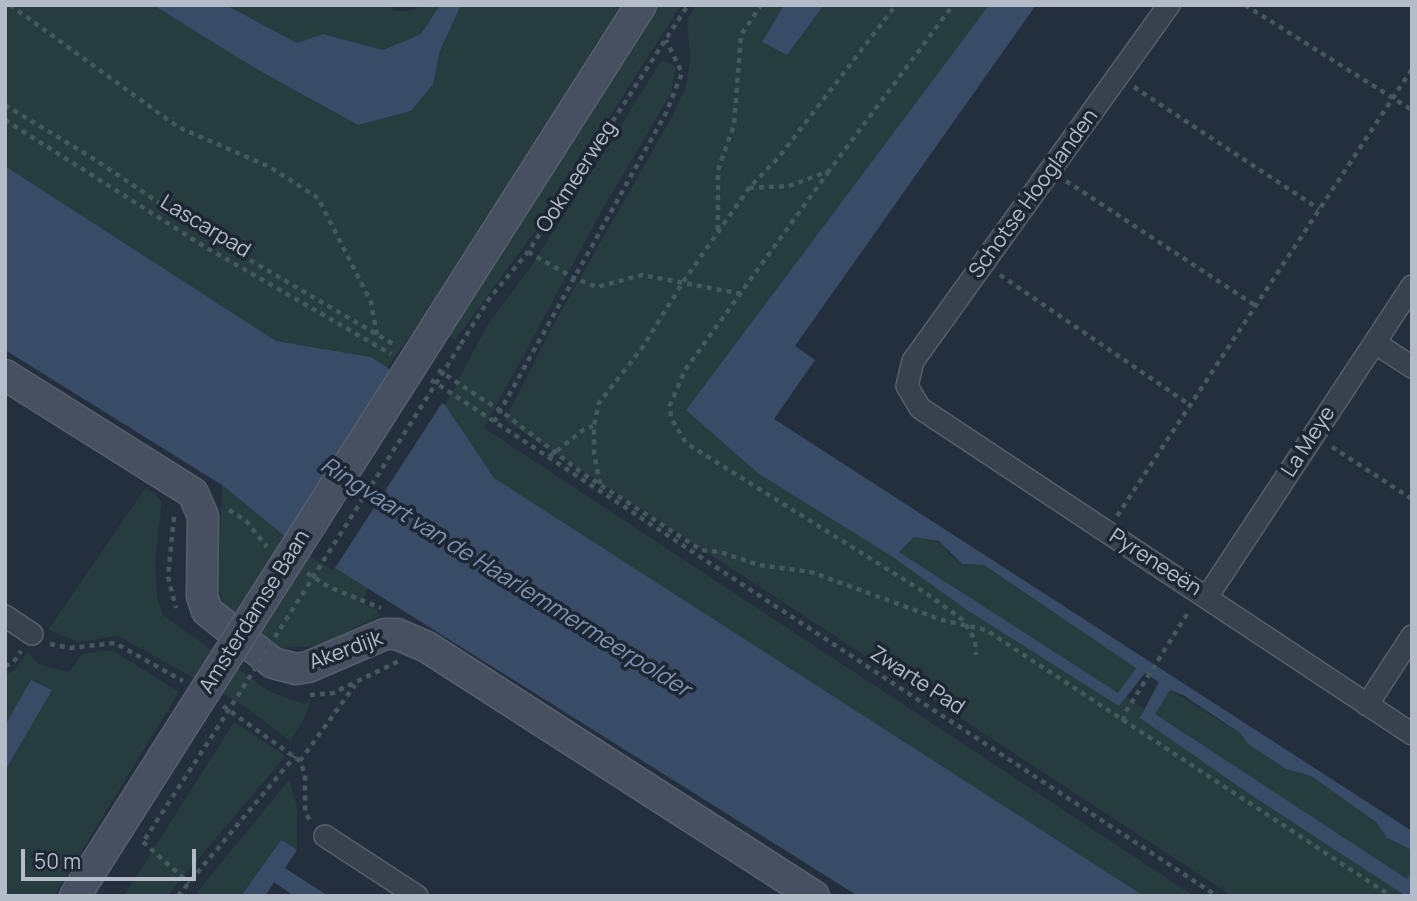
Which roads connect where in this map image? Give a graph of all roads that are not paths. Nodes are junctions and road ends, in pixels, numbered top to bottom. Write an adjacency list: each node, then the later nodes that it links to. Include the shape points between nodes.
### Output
1 (641, 5): 4 (main road, Ookmeerweg)
2 (1169, 5): 8 (street, Schotse Hooglanden, via 913,361)
3 (1412, 286): 5 (street, La Meye)
4 (436, 327): 16 (main road, Amsterdamse Baan, bridge)
5 (1374, 343): 6 (street); 9 (street, La Meye)
6 (1412, 367)
7 (5, 375): 18 (main road, Akerdijk, via 193,493 204,516 202,596 206,611 274,663 308,667 385,634 397,634 427,647)
8 (907, 386): 9 (street, Pyreneeën, via 920,408)
9 (1204, 595): 13 (street, Pyreneeën)
10 (5, 616): 11 (street)
11 (32, 634)
12 (1412, 636): 13 (street)
13 (1367, 705): 14 (street, Pyreneeën)
14 (1412, 734)
15 (326, 836): 17 (street)
16 (75, 896)
17 (417, 896)
18 (814, 896)

